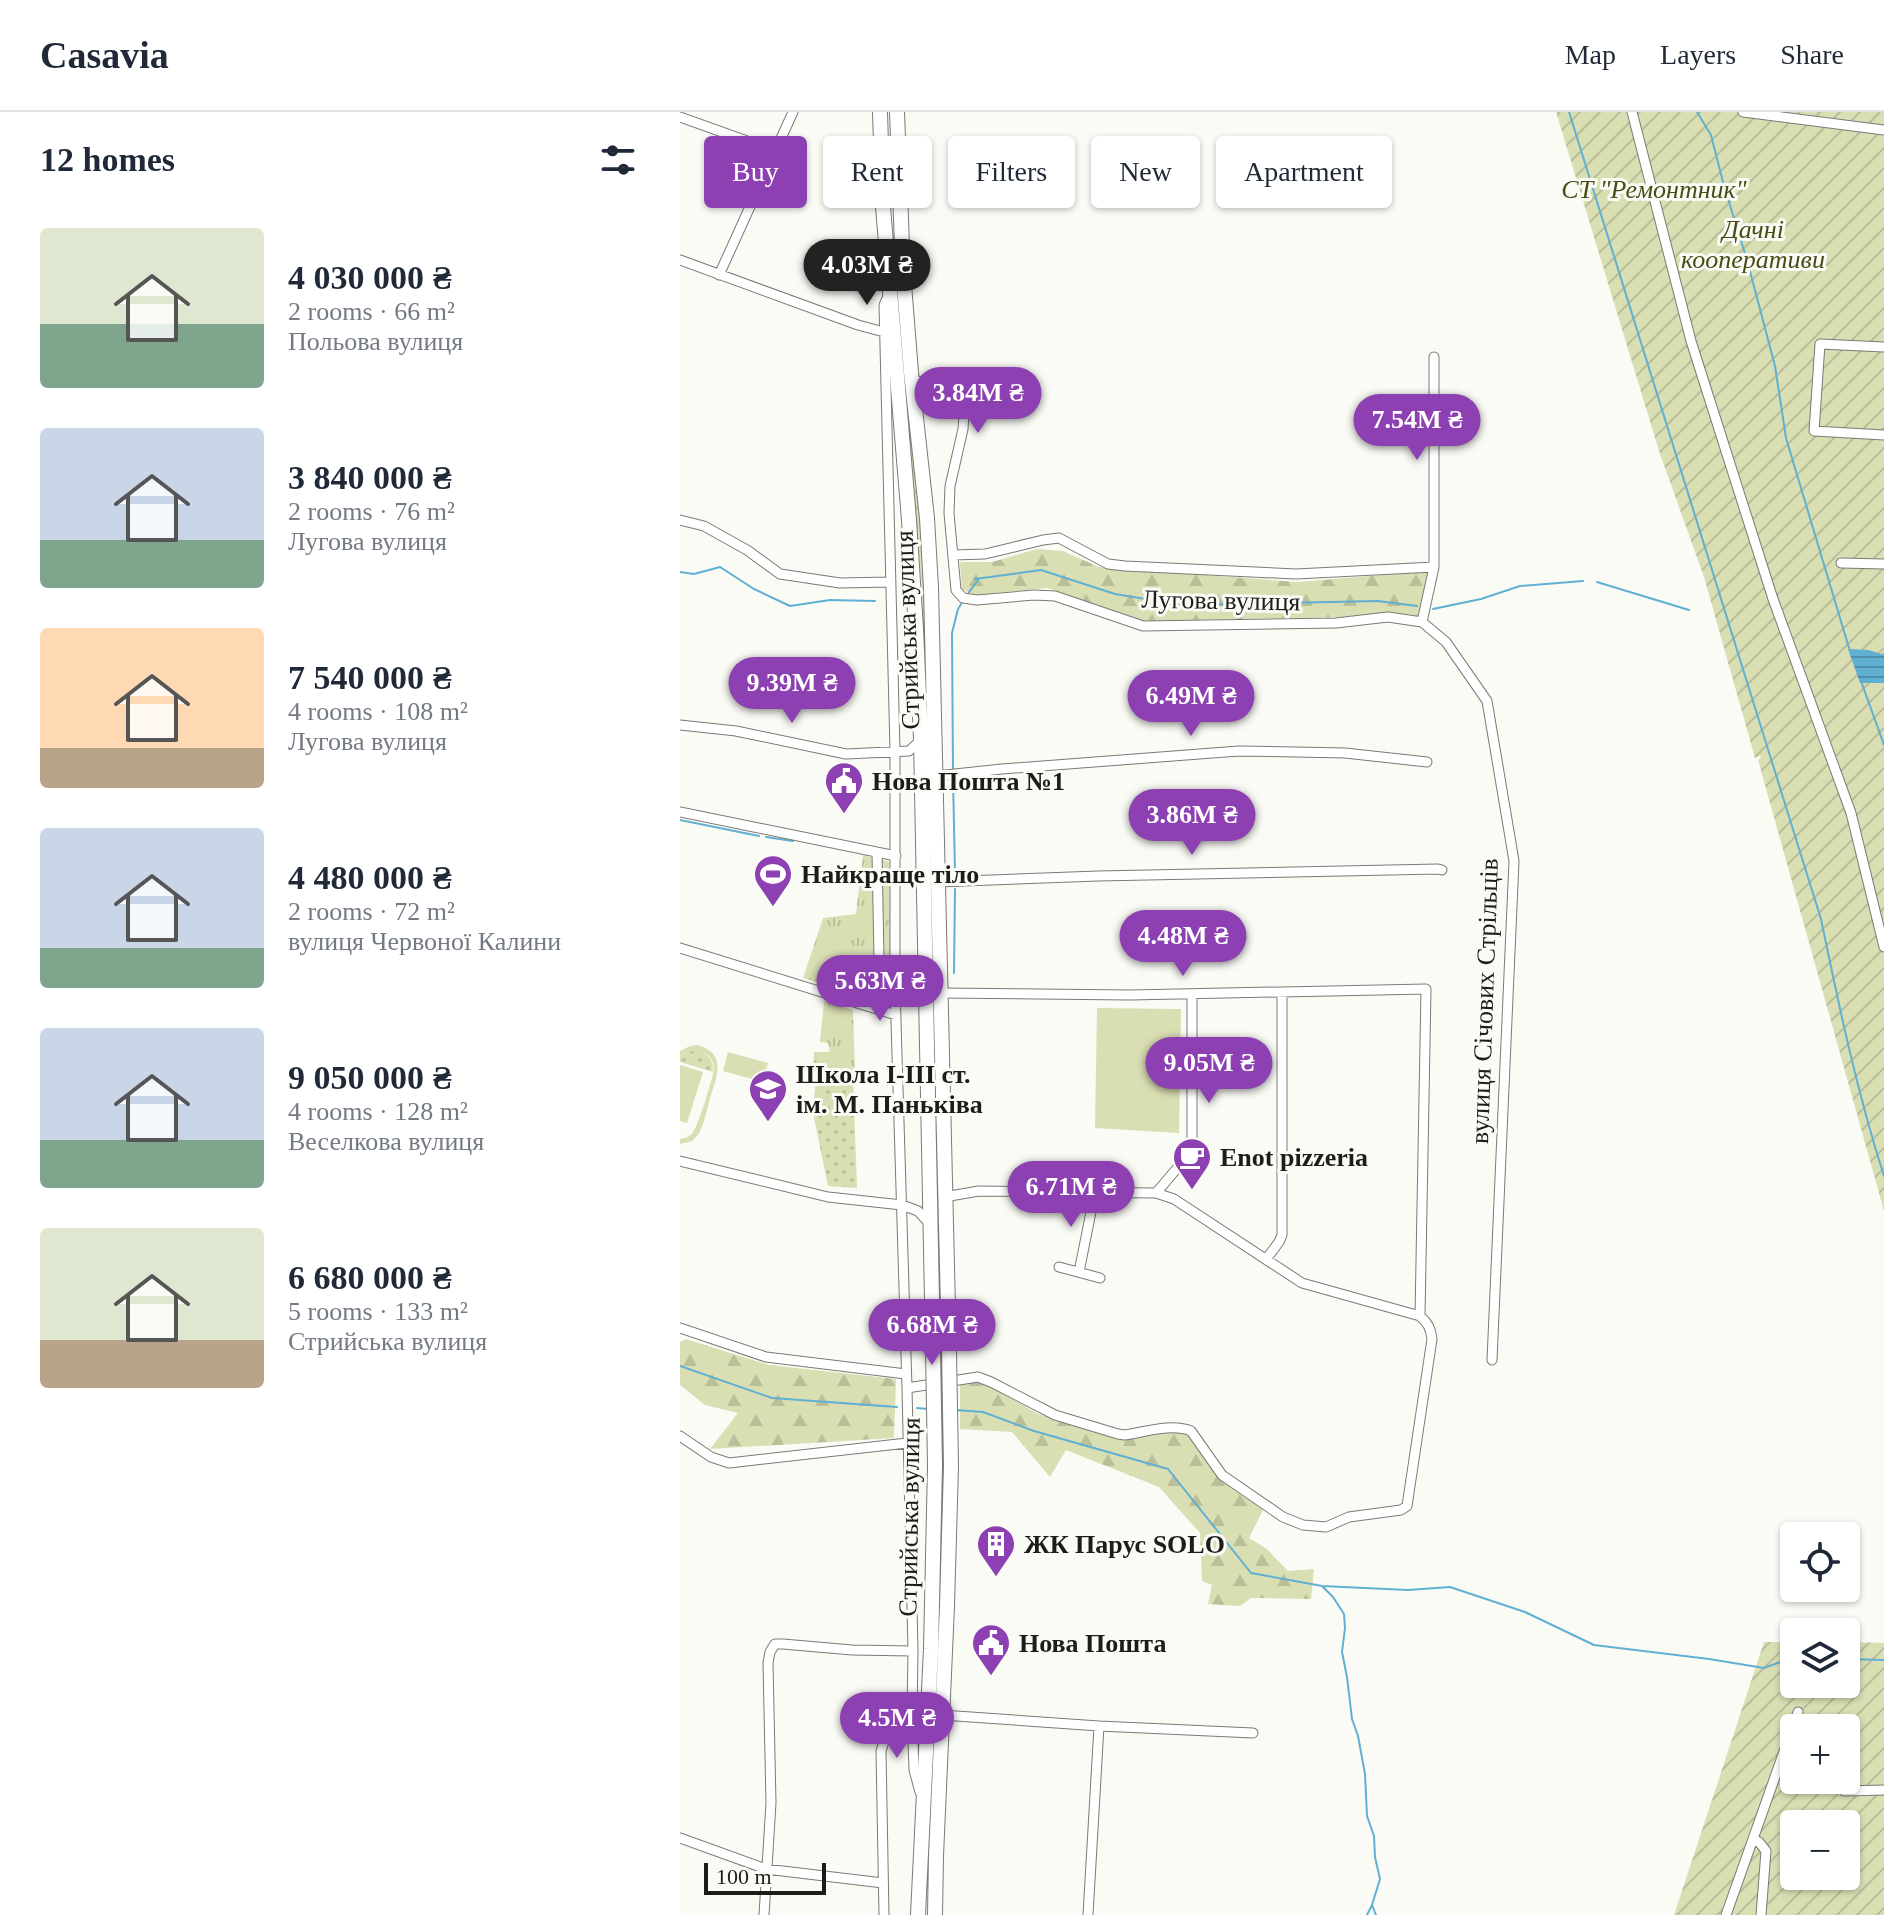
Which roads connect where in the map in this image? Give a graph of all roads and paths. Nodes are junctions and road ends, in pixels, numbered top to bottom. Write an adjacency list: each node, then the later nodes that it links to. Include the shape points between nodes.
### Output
1 (793, 112): 9 (street)
2 (880, 112): 13 (highway, Стрийська вулиця)
3 (897, 112): 17 (highway, Стрийська вулиця)
4 (1632, 112): 37 (street, via 1691,341 1773,599 1851,813)
5 (1743, 112): 7 (street)
6 (680, 117): 8 (street)
7 (1884, 130)
8 (733, 136)
9 (782, 136)
10 (749, 208): 12 (street)
11 (680, 260): 12 (street)
12 (719, 275): 14 (street)
13 (889, 294): 14 (street); 27 (highway, Стрийська вулиця)
14 (884, 332): 24 (street)
15 (1884, 347): 18 (street, via 1820,344 1814,431)
16 (1434, 357): 23 (street)
17 (912, 382): 20 (street, Лугова вулиця, via 940,381 961,399 963,429 950,486); 31 (highway, Стрийська вулиця)
18 (1884, 435)
19 (680, 520): 24 (street, via 704,526 780,574 840,583)
20 (953, 555): 23 (street, Лугова вулиця, via 985,554 1059,538 1108,564 1125,566 1296,574); 25 (street, Лугова вулиця, via 956,590 963,598 1055,596 1143,626 1336,623 1388,617)
21 (1841, 563): 22 (street)
22 (1884, 564)
23 (1434, 567): 25 (street)
24 (890, 582): 28 (street)
25 (1422, 622): 57 (street, вулиця Січових Стрільців, via 1446,642 1487,701 1514,861)
26 (680, 725): 28 (street, via 846,754)
27 (921, 740): 28 (street, via 913,749); 30 (highway, Стрийська вулиця)
28 (899, 751): 30 (street, via 914,756); 34 (street)
29 (1427, 762): 31 (street, via 1345,753 1239,751)
30 (921, 768): 47 (highway, Стрийська вулиця)
31 (947, 776): 36 (highway, Стрийська вулиця)
32 (680, 812): 33 (street)
33 (877, 853): 34 (street); 42 (street)
34 (896, 856): 43 (street)
35 (1442, 870): 36 (street)
36 (938, 882): 40 (highway, Стрийська вулиця)
37 (1884, 947)
38 (680, 948): 42 (street)
39 (1282, 992): 41 (street); 51 (street, via 1282,1235); 55 (street, via 1426,989)
40 (940, 993): 41 (street); 47 (highway, Стрийська вулиця)
41 (1192, 994): 46 (street, via 1192,1140 1185,1159)
42 (880, 1011): 43 (street)
43 (896, 1015): 48 (street)
44 (680, 1161): 48 (street, via 828,1197)
45 (1095, 1192): 46 (street); 47 (street); 53 (street)
46 (1156, 1193): 51 (street)
47 (937, 1195): 49 (street); 50 (highway, Стрийська вулиця); 65 (highway, Стрийська вулиця, bridge, via 951,1466)
48 (902, 1205): 49 (street); 58 (street)
49 (918, 1211): 50 (street)
50 (930, 1225): 70 (highway, Стрийська вулиця, bridge, via 935,1466)
51 (1267, 1258): 55 (street, via 1302,1283)
52 (1059, 1267): 53 (street)
53 (1079, 1272): 54 (street)
54 (1100, 1278)
55 (1420, 1316): 59 (street, via 1432,1339 1407,1506 1326,1527 1283,1517 1222,1475 1191,1431 1183,1428 1118,1434 1055,1415 978,1377)
56 (680, 1328): 58 (street, via 766,1357)
57 (1492, 1360)
58 (906, 1374): 59 (street)
59 (907, 1388): 61 (street)
60 (680, 1436): 61 (street, via 729,1463)
61 (907, 1443): 62 (street)
62 (913, 1651): 64 (street); 73 (street, via 783,1644 771,1649)
63 (1798, 1712): 72 (street)
64 (912, 1714): 70 (street, via 914,1770); 74 (street, via 899,1716 881,1751)
65 (942, 1715): 66 (street); 78 (highway, Стрийська вулиця)
66 (1099, 1726): 67 (street); 79 (street)
67 (1253, 1733)
68 (1884, 1790): 69 (street)
69 (1860, 1791)
70 (923, 1800): 77 (highway, Стрийська вулиця)
71 (680, 1838): 73 (street)
72 (1753, 1839): 80 (street); 81 (street, via 1766,1851)
73 (766, 1869): 74 (street); 75 (street)
74 (883, 1883): 76 (street)
75 (764, 1915)
76 (884, 1915)
77 (918, 1915)
78 (935, 1915)
79 (1088, 1915)
80 (1726, 1915)
81 (1761, 1915)

